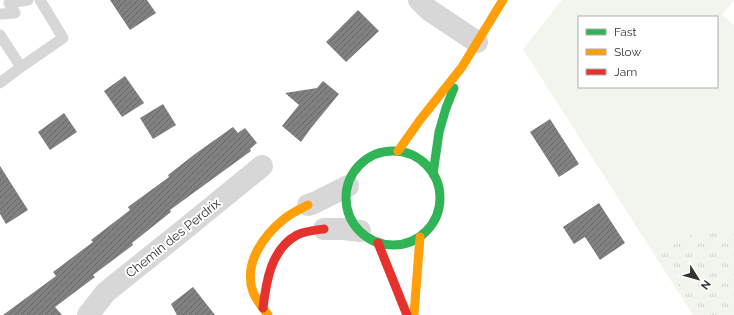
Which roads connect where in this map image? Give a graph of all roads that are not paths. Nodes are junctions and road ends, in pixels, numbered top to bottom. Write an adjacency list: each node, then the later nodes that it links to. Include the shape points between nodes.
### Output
1 (28, 0): 5 (lane, via 9,3 15,13)
2 (40, 0): 8 (lane, via 63,38)
3 (419, 0): 7 (street, via 429,10)
4 (503, 0): 7 (main road)
5 (0, 14)
6 (0, 35): 8 (lane)
7 (477, 42): 9 (main road)
8 (21, 67): 10 (lane)
9 (462, 67): 11 (main road); 13 (main road, via 446,108)
10 (0, 83)
11 (398, 151): 13 (main road, via 412,155 424,163); 14 (main road, via 383,152 368,158 356,168)
12 (262, 166): 21 (street, Chemin des Perdrix, via 106,292)
13 (433, 174): 18 (main road, via 438,187 437,214 430,227)
14 (348, 186): 15 (street); 17 (main road, via 345,197 348,212 354,226)
15 (308, 205): 20 (main road, via 276,225 257,250 250,278 252,290)
16 (324, 229): 17 (street); 20 (main road, via 311,230 295,236 275,258 265,288)
17 (360, 231): 19 (main road)
18 (420, 237): 19 (main road, via 407,243 393,245); 23 (main road)
19 (378, 243): 22 (main road)
20 (266, 312)
21 (88, 315)
22 (407, 315)
23 (414, 315)

